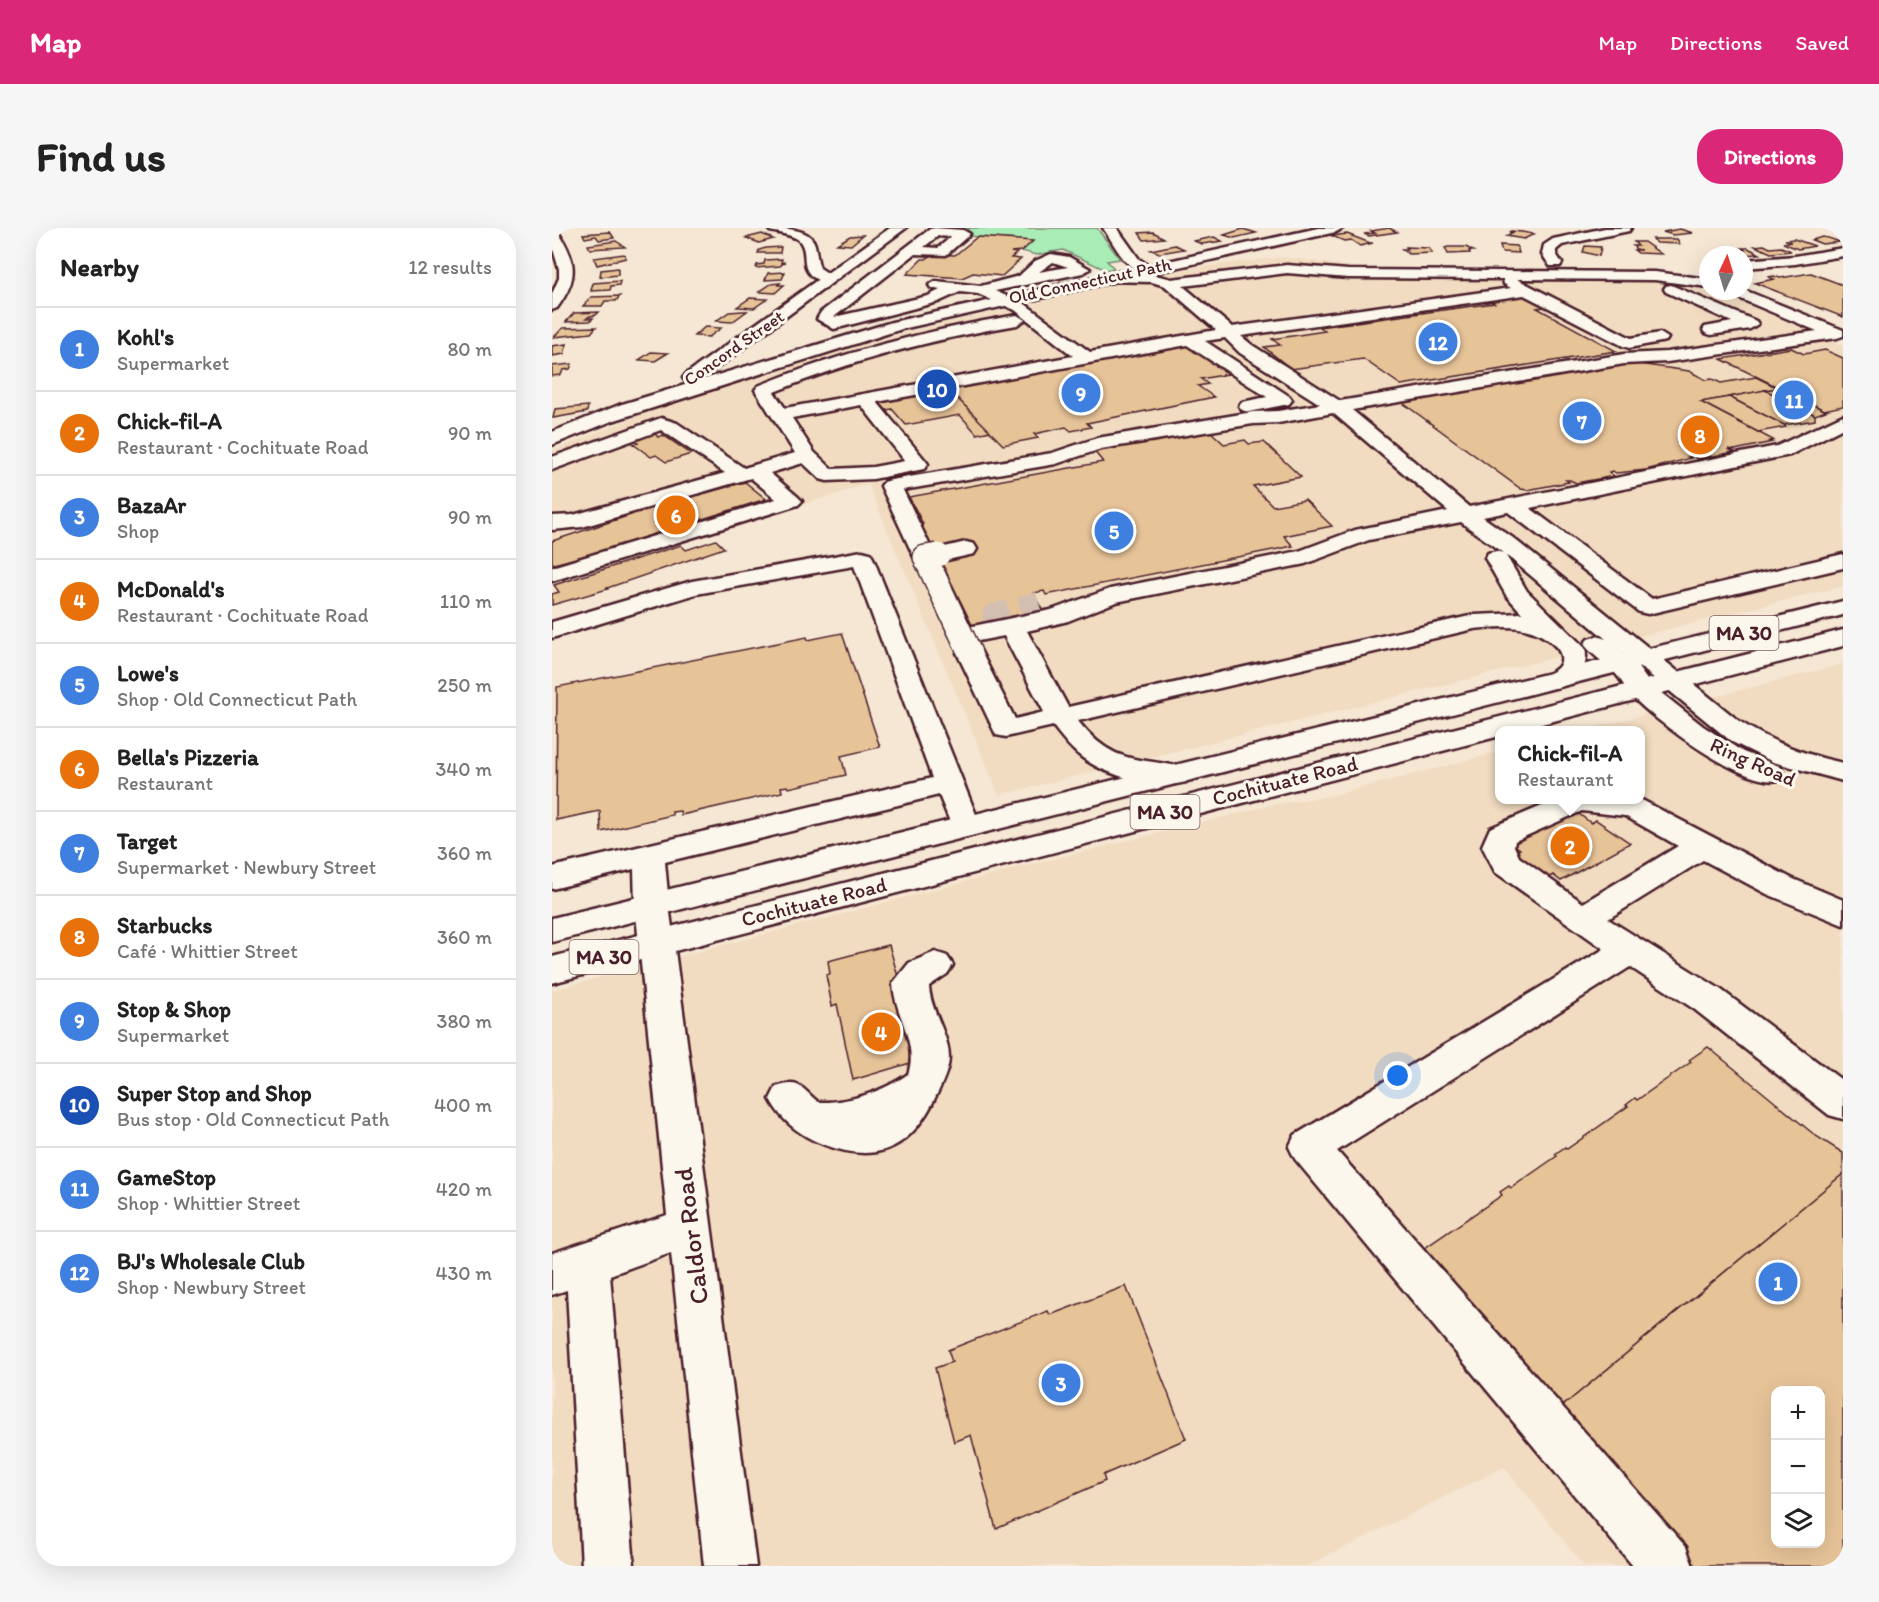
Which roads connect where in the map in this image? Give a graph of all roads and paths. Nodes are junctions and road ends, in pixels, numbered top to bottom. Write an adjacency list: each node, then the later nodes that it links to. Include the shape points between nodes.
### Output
1 (775, 228): 26 (main road, via 808,242 813,271 828,278)
2 (899, 228): 26 (main road, Concord Street)
3 (1110, 228): 16 (main road, via 1134,262)
4 (1336, 228): 7 (main road, Old Connecticut Path)
5 (1624, 228): 13 (main road, via 1558,242 1548,252)
6 (553, 237): 32 (main road, via 567,273 565,286)
7 (1260, 244): 9 (main road); 16 (main road, Old Connecticut Path)
8 (912, 250): 21 (main road)
9 (1300, 252)
10 (1843, 252): 11 (main road)
11 (1812, 258): 14 (main road); 15 (main road)
12 (1354, 259): 13 (main road, via 1401,263)
13 (1555, 263): 18 (main road, via 1685,268)
14 (1753, 263)
15 (1841, 267)
16 (1147, 269): 19 (main road, Old Connecticut Path)
17 (1503, 275): 22 (main road, via 1655,276); 24 (main road, via 1336,274 1287,268); 28 (main road)
18 (1699, 277)
19 (1106, 278): 24 (main road, via 1153,278); 31 (main road, Old Connecticut Path)
20 (1024, 279): 29 (main road)
21 (872, 281): 23 (main road); 27 (main road, via 825,319 834,324 933,299)
22 (1699, 281)
23 (898, 283)
24 (1170, 283): 34 (main road)
25 (918, 284): 27 (main road)
26 (819, 286): 40 (main road, Concord Street)
27 (958, 287): 29 (main road)
28 (1522, 288): 34 (main road); 35 (main road, via 1664,287 1750,324); 37 (main road, via 1629,343)
29 (981, 290): 31 (main road)
30 (1753, 299): 36 (main road)
31 (1002, 300): 33 (main road); 38 (main road, Old Connecticut Path); 42 (main road, via 1029,312)
32 (552, 305)
33 (1017, 320): 43 (main road); 46 (main road, via 943,332 798,375 764,390)
34 (1229, 332): 39 (main road); 45 (main road, via 1246,349)
35 (1695, 333)
36 (1840, 335): 45 (main road, via 1624,359)
37 (1673, 336)
38 (846, 339): 40 (main road, Old Connecticut Path); 41 (main road, Old Connecticut Path, via 796,349)
39 (1190, 339): 42 (main road); 50 (main road, via 1283,400)
40 (778, 341): 41 (main road, Concord Street); 41 (main road, via 744,362); 47 (main road, Old Connecticut Path)
41 (726, 355): 47 (main road, Concord Street, via 678,386)
42 (1087, 358): 43 (main road)
43 (1068, 361): 44 (main road)
44 (865, 399): 46 (main road); 54 (main road)
45 (1337, 407): 57 (main road); 66 (main road, via 1097,444 1051,459 891,486 960,632 973,634)
46 (779, 415): 52 (main road)
47 (607, 417): 49 (main road, Concord Street)
48 (1843, 421): 56 (main road, via 1783,451)
49 (552, 439)
50 (1053, 440)
51 (1006, 448): 54 (main road)
52 (807, 456): 54 (main road, via 827,475 873,473); 55 (main road)
53 (552, 464): 55 (main road, via 661,424)
54 (918, 464)
55 (747, 472): 58 (main road, via 578,521); 62 (main road, via 790,501)
56 (1512, 505): 57 (main road); 61 (main road, via 1648,607)
57 (1464, 514): 60 (main road, via 1473,534); 65 (main road, via 1363,535 1298,558 1110,596); 70 (main road, via 1505,543)
58 (552, 523)
59 (966, 549): 74 (main road, bridge, via 925,557 1006,729)
60 (1496, 558): 68 (main road, via 1518,595); 70 (main road)
61 (1843, 561)
62 (552, 574)
63 (1039, 603): 65 (main road, via 1055,604)
64 (1843, 608): 70 (main road, Cochituate Road / MA 30)
65 (1067, 613): 66 (main road)
66 (1001, 626): 74 (main road)
67 (552, 630): 77 (main road, via 669,594 862,558)
68 (1555, 631): 71 (main road, via 1574,655 1569,672); 74 (main road, via 1517,619 1474,622)
69 (1843, 638): 72 (main road, Cochituate Road / MA 30)
70 (1633, 661): 71 (main road, Cochituate Road / MA 30); 72 (main road, Ring Road); 73 (main road, Ring Road)
71 (1554, 681): 76 (main road, Cochituate Road / MA 30)
72 (1674, 682): 73 (main road, Cochituate Road / MA 30); 75 (main road, Ring Road, via 1718,720 1751,741 1796,760)
73 (1641, 690): 78 (main road, Ring Road, via 1733,758 1783,779); 87 (main road, Cochituate Road / MA 30)
74 (1060, 717): 76 (main road, via 1087,748 1104,760 1137,771)
75 (1843, 772)
76 (1176, 775): 81 (main road, Cochituate Road / MA 30)
77 (949, 783): 81 (main road); 83 (main road)
78 (1843, 794)
79 (1573, 804): 86 (main road, via 1501,835 1498,846 1506,864)
80 (1606, 804): 82 (main road, via 1632,807)
81 (966, 827): 87 (main road, Cochituate Road / MA 30)
82 (1701, 846): 85 (main road); 86 (main road)
83 (649, 855): 84 (main road); 87 (main road, Caldor Road)
84 (552, 878)
85 (1843, 914)
86 (1582, 919): 89 (main road)
87 (655, 924): 88 (main road, Cochituate Road / MA 30); 91 (main road, Cochituate Road / MA 30); 94 (main road, Caldor Road)
88 (552, 930)
89 (1630, 950): 92 (main road, via 1707,999); 98 (main road, via 1309,1147)
90 (934, 965): 93 (main road, via 911,983 930,1054 922,1086 906,1096 847,1117 830,1119)
91 (552, 970)
92 (1843, 1103)
93 (799, 1108)
94 (690, 1227): 95 (main road); 97 (main road, Caldor Road)
95 (569, 1268): 96 (main road)
96 (608, 1566)
97 (730, 1566)
98 (1667, 1566)

